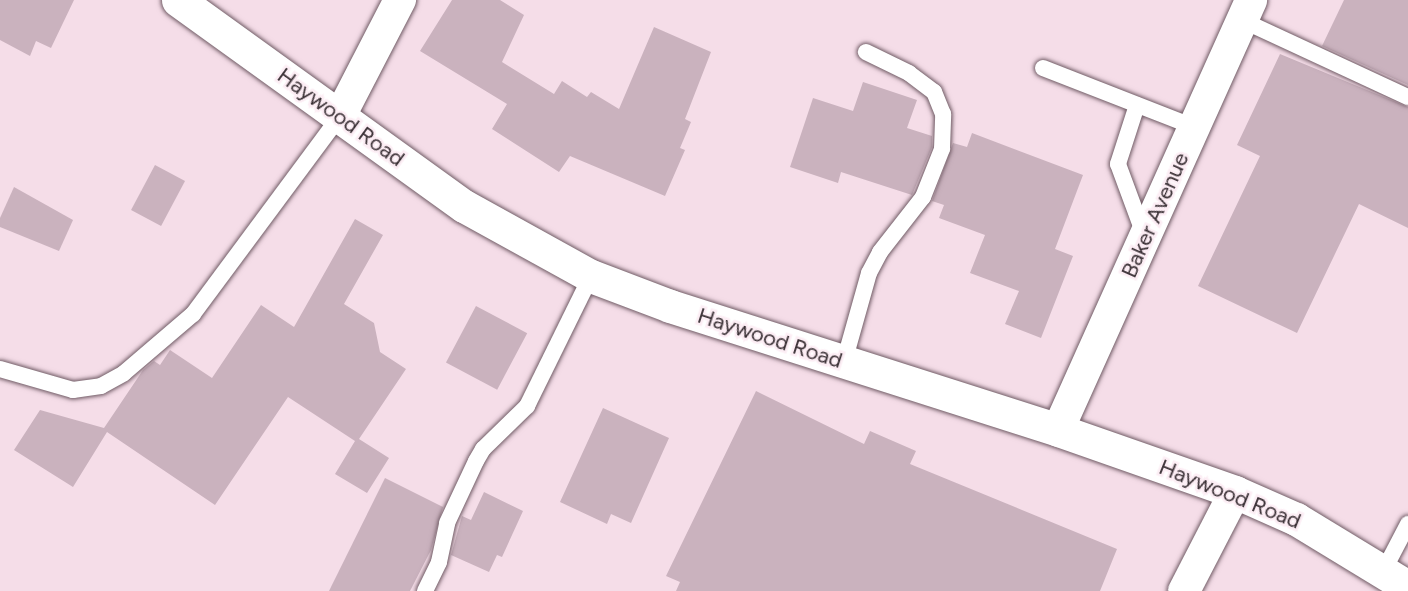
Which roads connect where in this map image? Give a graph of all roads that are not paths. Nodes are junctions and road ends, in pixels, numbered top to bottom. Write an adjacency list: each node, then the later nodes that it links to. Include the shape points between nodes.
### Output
1 (178, 0): 8 (main road, Haywood Road)
2 (399, 0): 8 (street)
3 (1246, 10): 6 (lane); 9 (street, Baker Avenue)
4 (866, 52): 12 (lane, via 909,73 934,92 943,114 942,149 923,197 880,252 869,273)
5 (1043, 68): 7 (lane)
6 (1408, 97)
7 (1137, 105): 9 (lane); 10 (lane, via 1118,164)
8 (340, 116): 11 (main road, Haywood Road, via 464,206); 13 (lane, via 193,314 124,373 101,386 73,390)
9 (1194, 127): 10 (street, Baker Avenue)
10 (1145, 237): 14 (street, Baker Avenue)
11 (591, 276): 12 (main road, Haywood Road); 18 (lane, via 527,406 476,461 447,523 439,562)
12 (844, 362): 14 (main road, Haywood Road)
13 (0, 369)
14 (1058, 430): 15 (main road, Haywood Road)
15 (1235, 492): 17 (main road, Haywood Road, via 1296,519); 19 (street)
16 (1408, 524): 17 (lane)
17 (1396, 579)
18 (425, 591)
19 (1184, 591)

